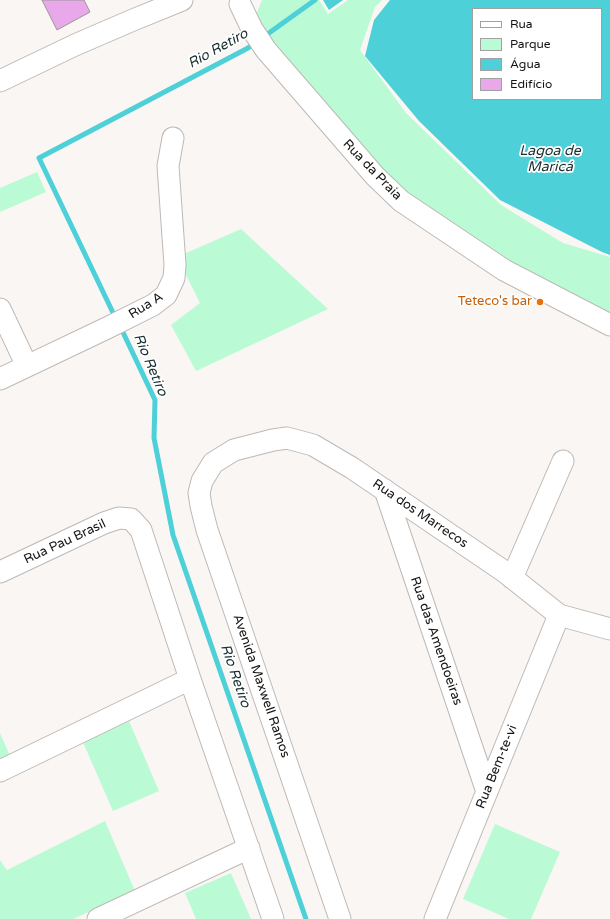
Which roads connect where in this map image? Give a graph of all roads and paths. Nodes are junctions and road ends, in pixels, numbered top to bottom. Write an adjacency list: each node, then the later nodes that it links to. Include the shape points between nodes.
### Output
1 (182, 0): 3 (street, via 75,45)
2 (239, 1): 6 (street, Rua da Praia, via 252,29 266,50 375,176 401,201 504,270)
3 (0, 81)
4 (173, 138): 7 (street, Rua A, via 168,166 174,265 174,278 170,289 160,300)
5 (0, 309): 7 (street)
6 (610, 325)
7 (28, 366): 8 (street, Rua A)
8 (0, 379)
9 (221, 458): 11 (street, Rua dos Marrecos, via 234,450 287,438 313,445); 22 (street, Avenida Maxwell Ramos, via 213,463 202,481 199,493 201,506)
10 (563, 462): 13 (street)
11 (385, 490): 13 (street, Rua dos Marrecos); 18 (street, Rua das Amendoeiras)
12 (0, 572): 16 (street, Rua Pau Brasil, via 104,523 119,518 131,519 141,530 146,543)
13 (512, 578): 14 (street, Rua dos Marrecos)
14 (559, 615): 15 (street, Rua dos Marrecos); 18 (street, Rua Bem-te-vi)
15 (610, 629)
16 (190, 679): 17 (street); 19 (street)
17 (0, 770)
18 (487, 792): 23 (street, Rua Bem-te-vi)
19 (249, 848): 20 (street); 21 (street)
20 (98, 919)
21 (273, 919)
22 (340, 919)
23 (435, 919)

